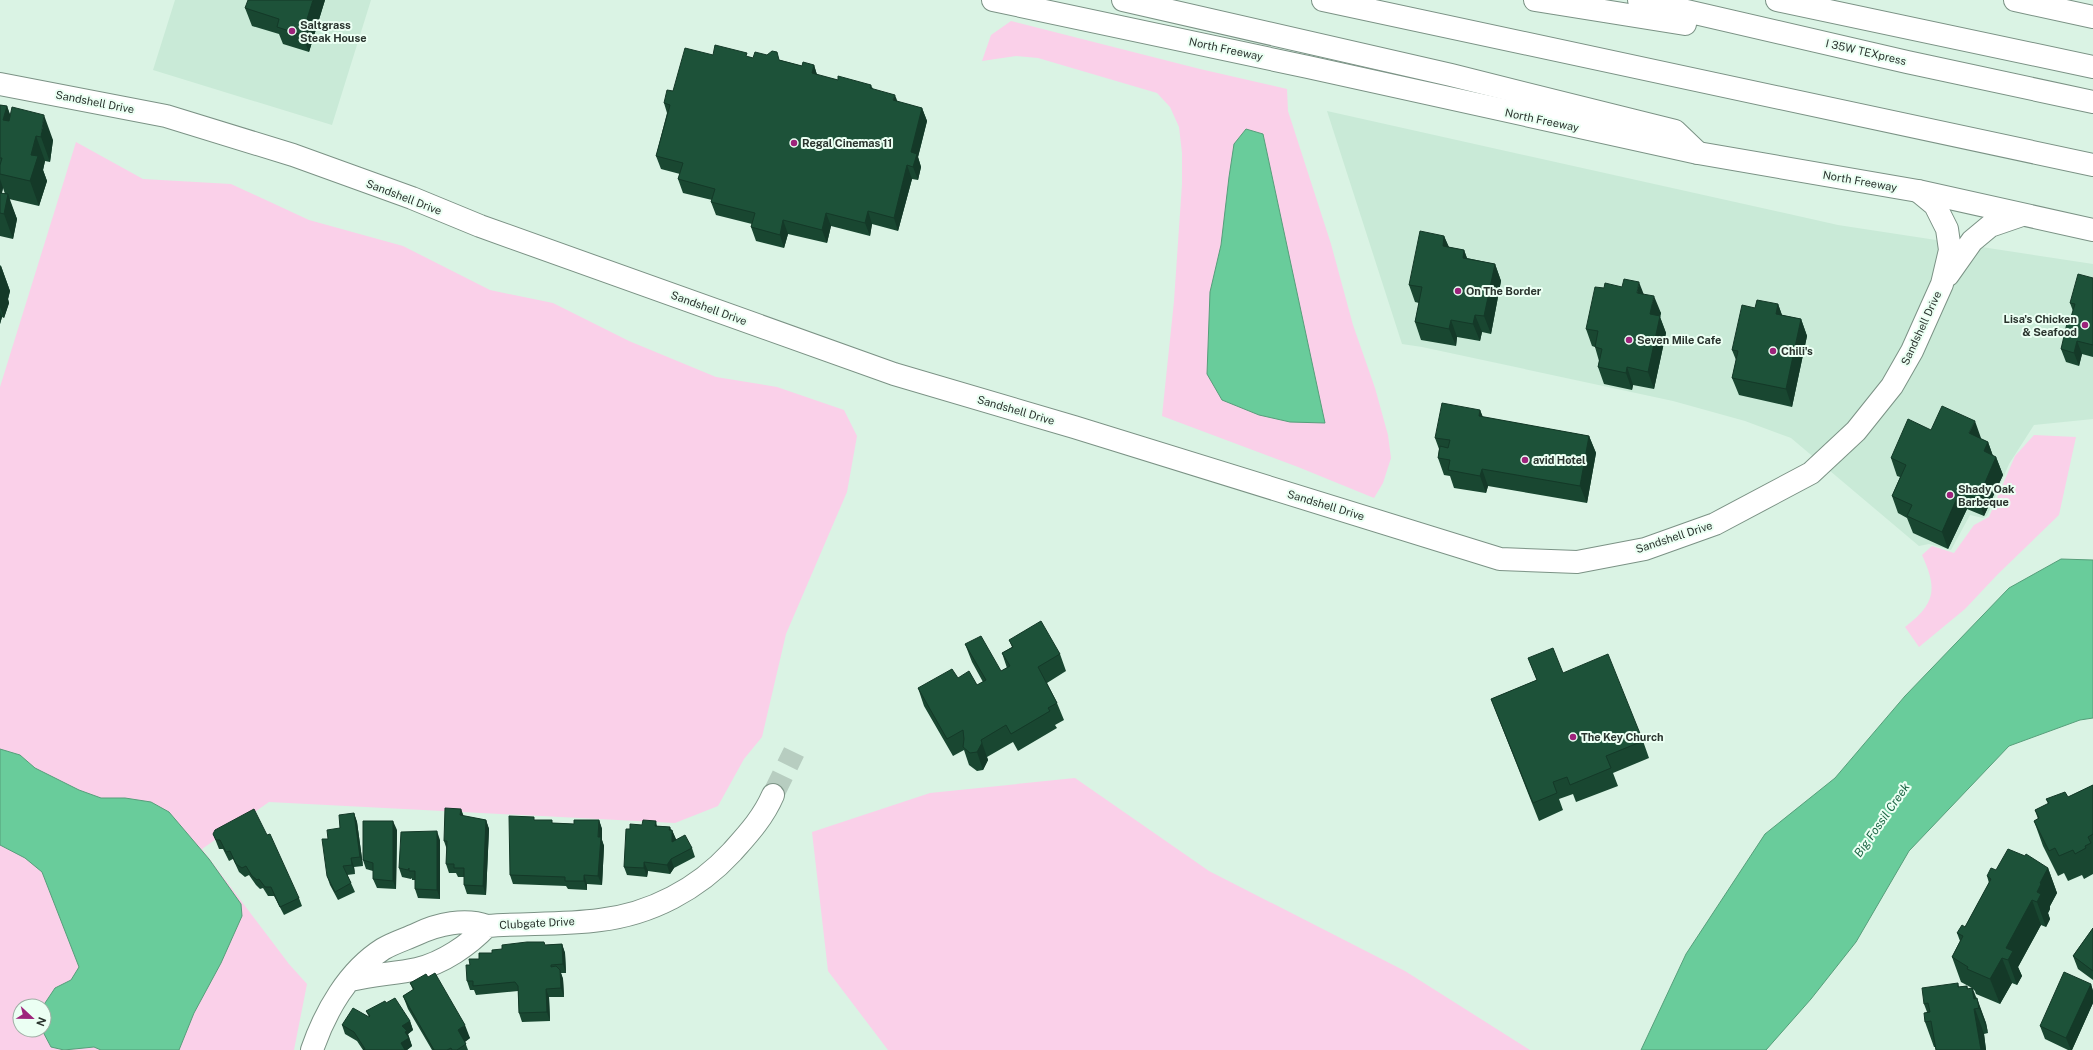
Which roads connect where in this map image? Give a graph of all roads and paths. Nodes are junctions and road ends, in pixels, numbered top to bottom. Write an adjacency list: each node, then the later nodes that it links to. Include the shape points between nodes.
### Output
1 (993, 0): 13 (main road, North Freeway)
2 (1123, 0): 13 (main road, via 1451,75 1675,131)
3 (1323, 0): 14 (main road)
4 (1535, 0): 9 (main road)
5 (1639, 0): 9 (main road, I 35W TEXpress)
6 (1776, 0): 10 (main road)
7 (2015, 0): 8 (main road)
8 (2093, 17)
9 (1907, 62): 12 (main road, I 35W TEXpress)
10 (2093, 67)
11 (0, 84): 18 (main road, Sandshell Drive, via 166,116 293,155 412,198 480,226 894,374 1500,559 1577,562 1645,549 1715,524 1811,473 1856,432 1892,386 1912,351)
12 (2093, 102)
13 (1698, 153): 15 (main road, North Freeway)
14 (2093, 165)
15 (1918, 192): 16 (main road, North Freeway); 18 (main road, Sandshell Drive, via 1935,205 1948,229 1950,250)
16 (2022, 215): 17 (main road, North Freeway); 18 (main road, Sandshell Drive, via 1990,226 1972,241)
17 (2093, 230)
18 (1942, 284)
19 (773, 796): 20 (main road, Clubgate Drive, via 754,828 718,867 683,893 631,913 600,920)
20 (487, 926): 21 (main road, via 436,963 418,969 373,974); 21 (main road, Clubgate Drive, via 475,922 434,926 383,949)
21 (351, 980): 22 (main road, Clubgate Drive, via 336,998)
22 (312, 1050)

